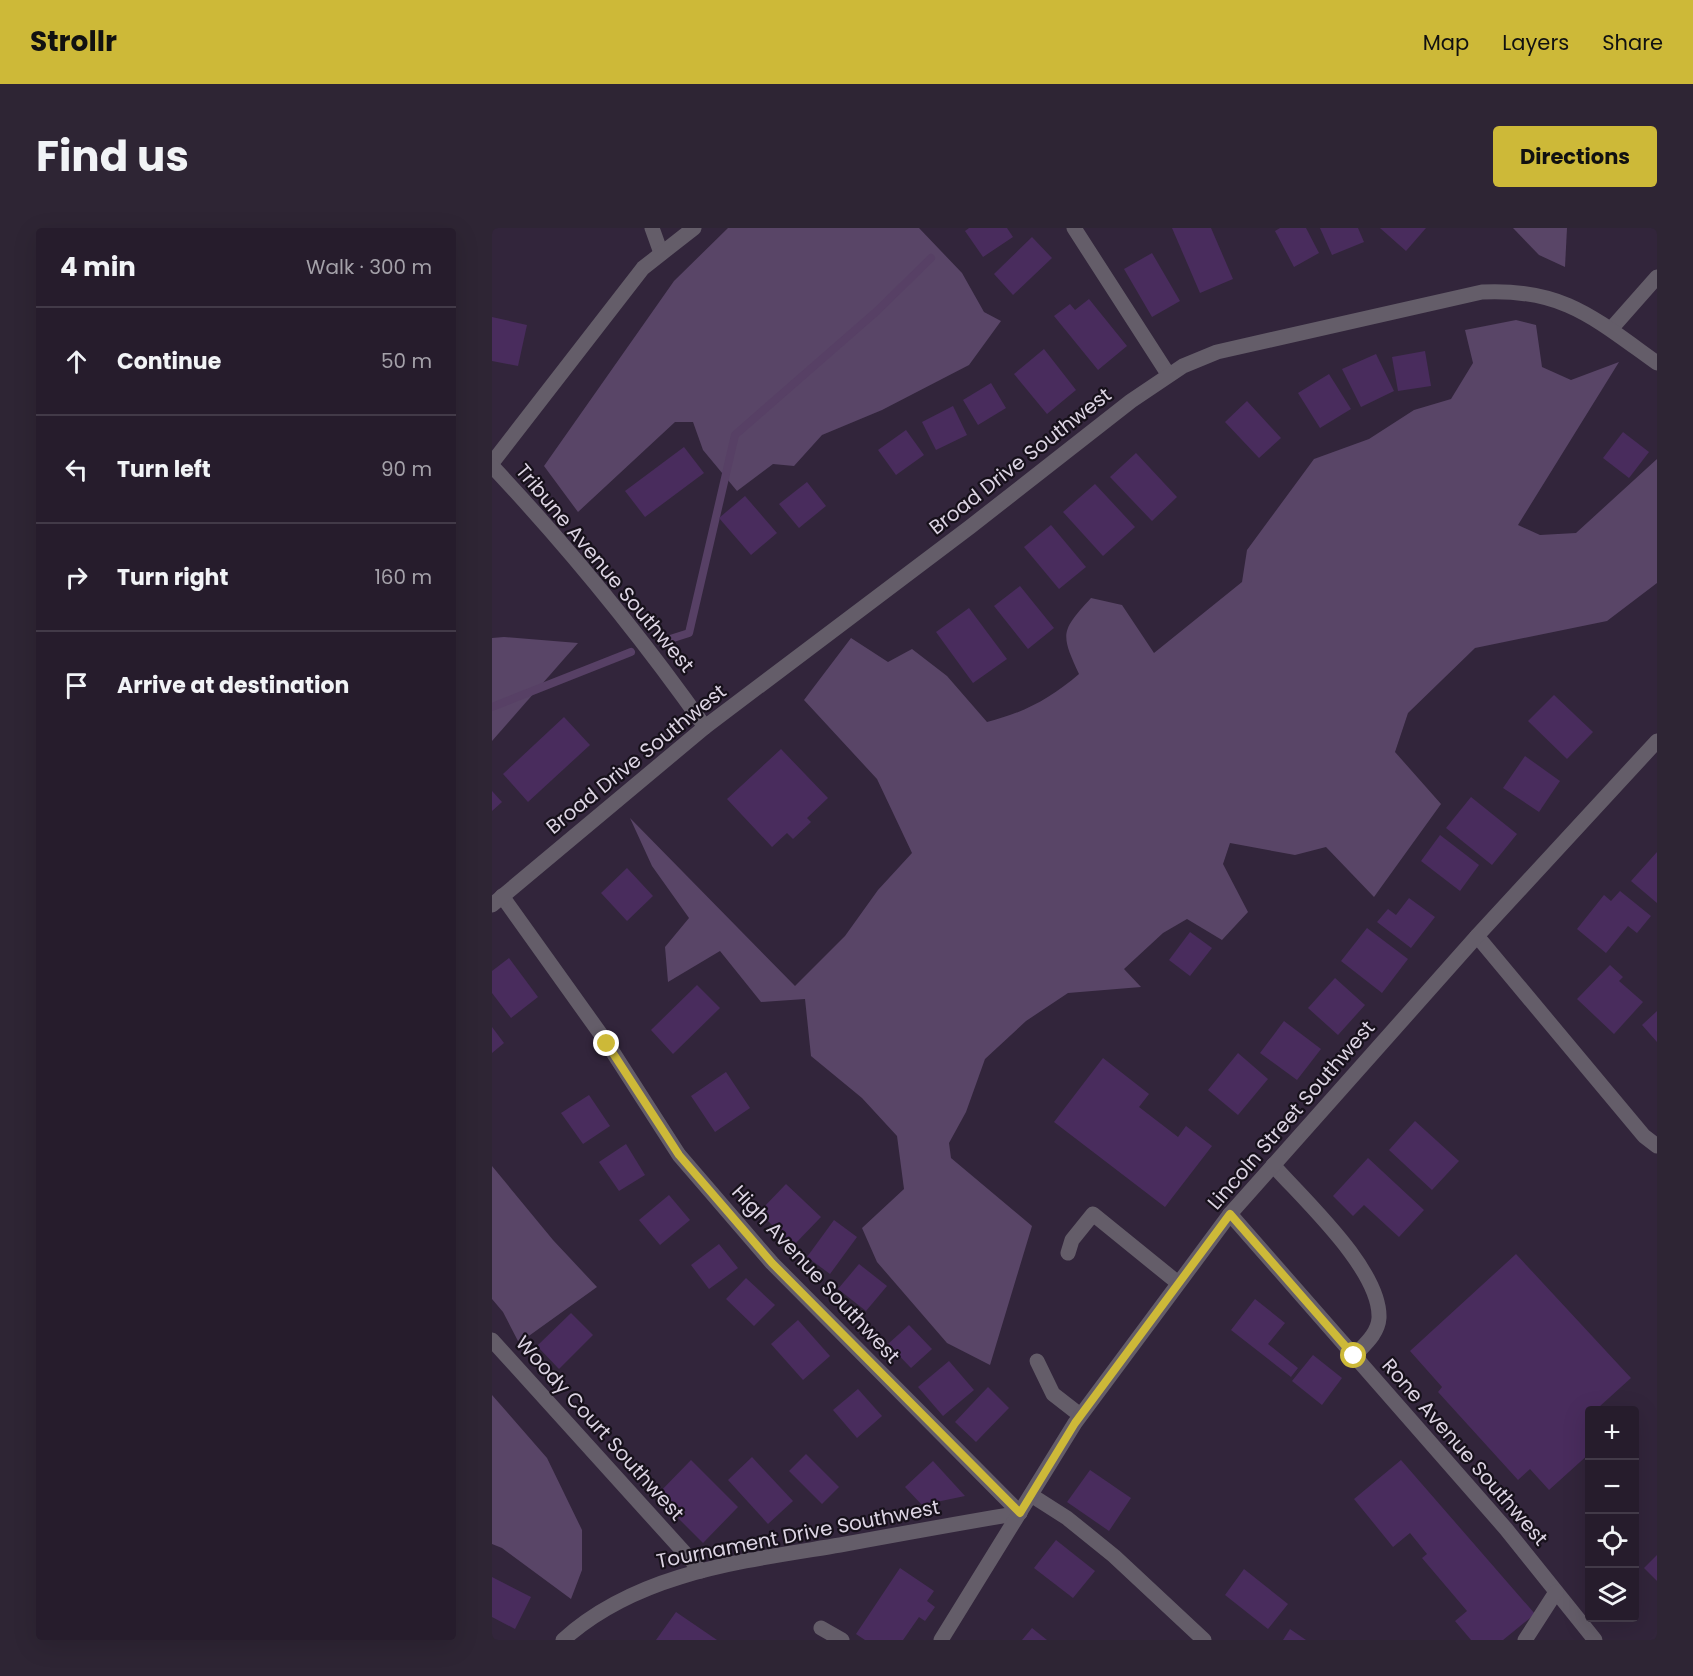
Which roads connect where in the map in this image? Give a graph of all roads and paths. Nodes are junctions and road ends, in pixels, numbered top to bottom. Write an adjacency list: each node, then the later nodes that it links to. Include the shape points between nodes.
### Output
1 (652, 228): 4 (street)
2 (694, 228): 4 (street)
3 (1074, 228): 8 (street)
4 (661, 253): 9 (street, via 643,268)
5 (1657, 277): 6 (street)
6 (1611, 329): 7 (street, Broad Drive Southwest); 8 (street, Broad Drive Southwest, via 1568,304 1540,295 1482,292 1216,352)
7 (1657, 363)
8 (1168, 374): 10 (street, Broad Drive Southwest)
9 (492, 464): 10 (street, Tribune Avenue Southwest, via 545,522)
10 (705, 727): 12 (street, Broad Drive Southwest)
11 (1657, 741): 13 (street, Lincoln Street Southwest)
12 (497, 901): 24 (street, High Avenue Southwest, via 607,1044 679,1155 772,1263)
13 (1478, 936): 14 (street, via 1644,1136); 15 (street, Lincoln Street Southwest)
14 (1657, 1146)
15 (1273, 1165): 16 (street, Lincoln Street Southwest); 20 (street, via 1368,1276 1379,1320 1371,1338)
16 (1230, 1214): 18 (street, Lincoln Street Southwest); 20 (street, Rone Avenue Southwest)
17 (1068, 1252): 18 (street, via 1072,1240 1093,1214)
18 (1178, 1283): 22 (street, Lincoln Street Southwest)
19 (492, 1340): 25 (street, Woody Court Southwest)
20 (1354, 1356): 26 (street, Rone Avenue Southwest)
21 (1037, 1361): 22 (street, via 1053,1394)
22 (1080, 1415): 23 (street, Lincoln Street Southwest)
23 (1031, 1495): 24 (street, Lincoln Street Southwest); 31 (street, via 1114,1556)
24 (1020, 1513): 25 (street, Tournament Drive Southwest); 30 (street, Lincoln Street Southwest)
25 (701, 1571): 28 (street, Tournament Drive Southwest, via 652,1585 605,1608)
26 (1556, 1592): 32 (street); 33 (street, Rone Avenue Southwest)
27 (821, 1628): 29 (street)
28 (563, 1640)
29 (842, 1640)
30 (941, 1640)
31 (1204, 1640)
32 (1525, 1640)
33 (1595, 1640)

